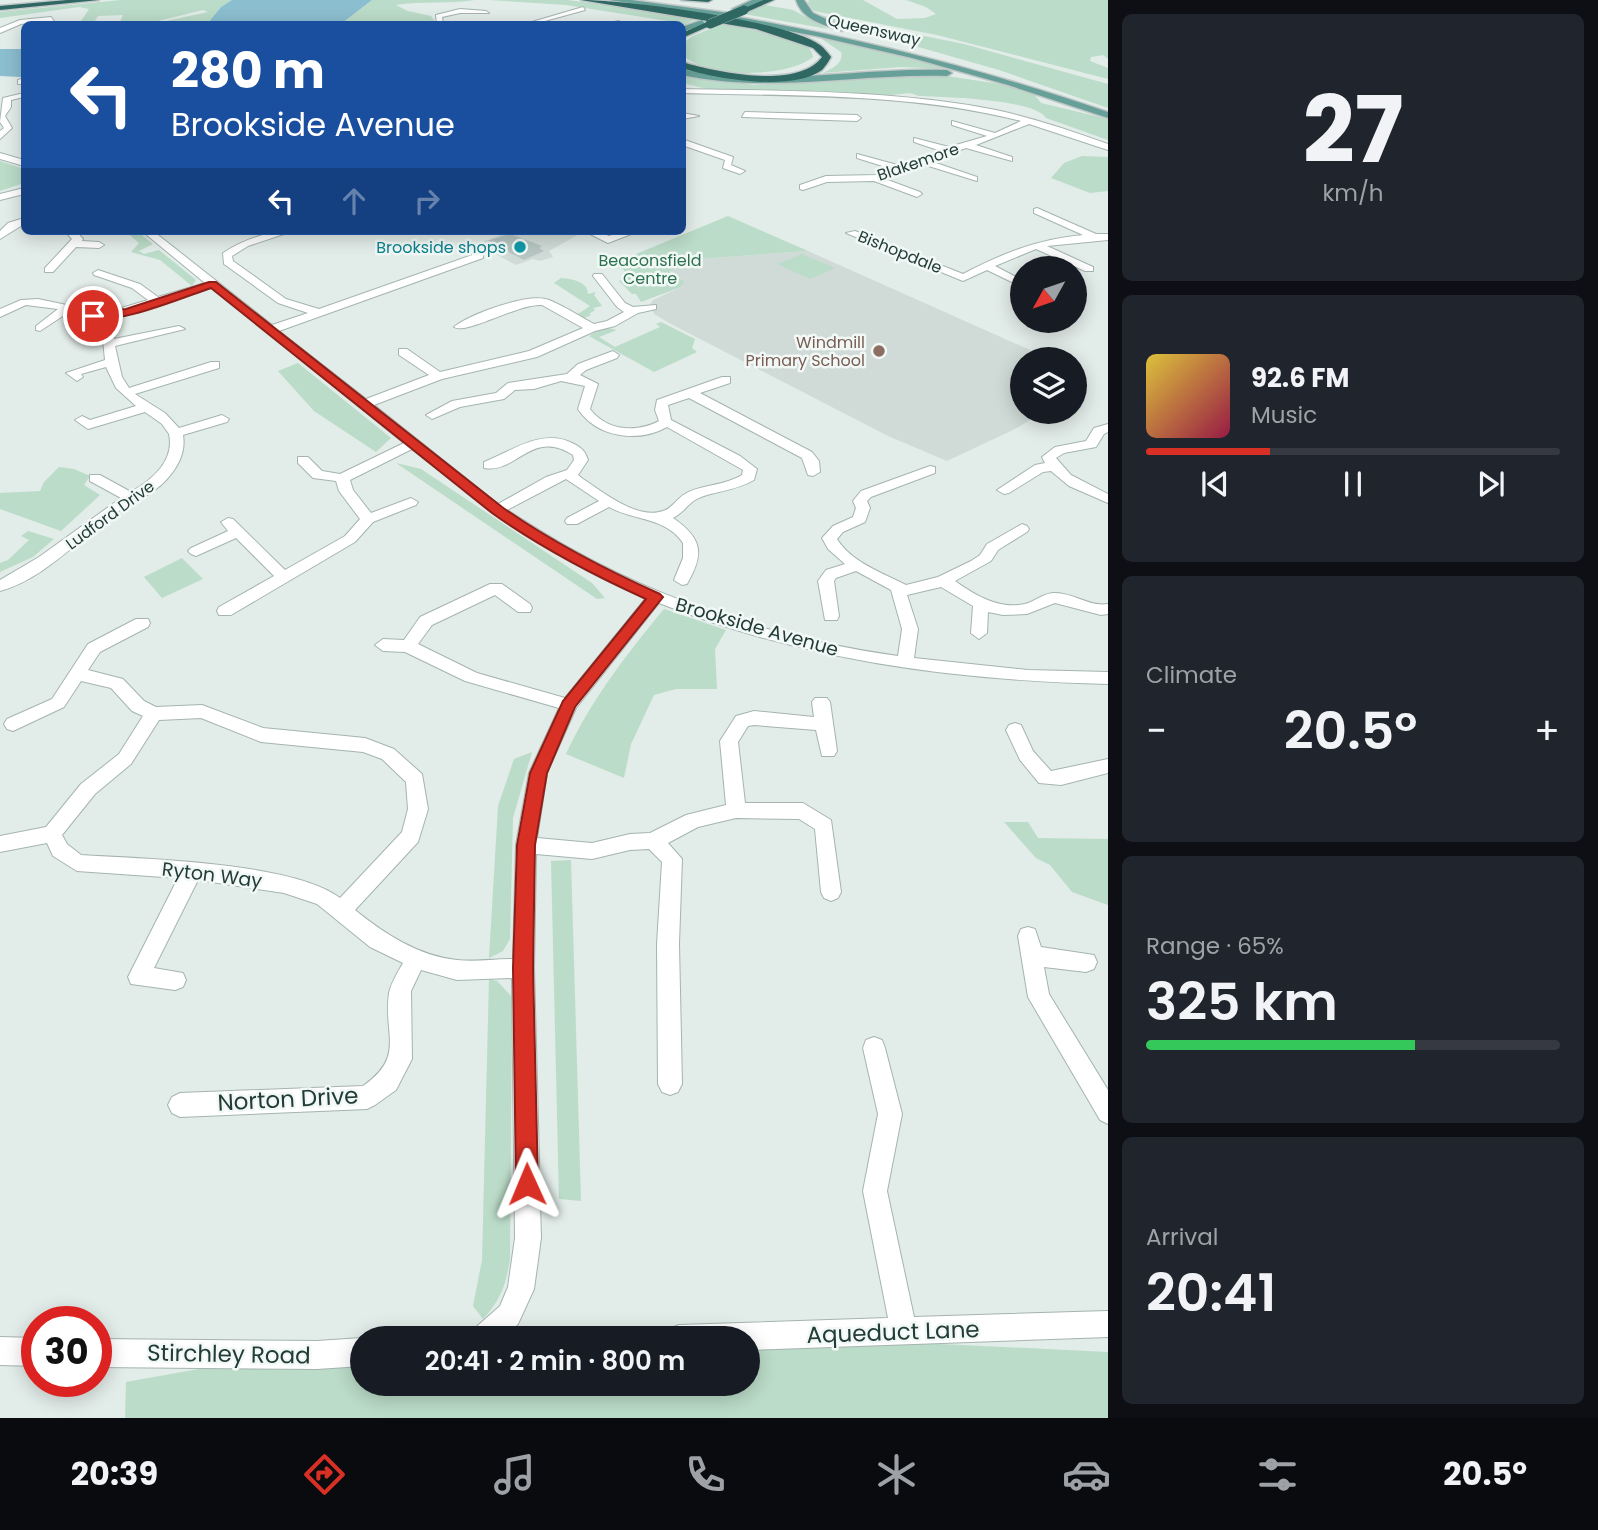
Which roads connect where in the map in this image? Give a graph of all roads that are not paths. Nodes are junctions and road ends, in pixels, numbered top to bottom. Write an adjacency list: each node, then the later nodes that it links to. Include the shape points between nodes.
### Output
1 (61, 0): 10 (highway)
2 (95, 0): 7 (highway)
3 (613, 0): 26 (main road, Queensway, via 794,26)
4 (685, 0): 5 (highway)
5 (708, 0)
6 (592, 1): 11 (highway, Queensway); 24 (highway, via 775,31 810,41 827,57 820,68 765,78 725,77); 30 (main road, Queensway, via 830,36 946,63)
7 (39, 3): 10 (highway)
8 (801, 3): 26 (main road, via 808,14 844,29)
9 (755, 4): 20 (highway, bridge)
10 (0, 7)
11 (580, 7): 13 (street)
12 (485, 11): 16 (street, via 434,15)
13 (554, 18): 17 (street); 18 (street)
14 (53, 20): 15 (street)
15 (23, 21)
16 (438, 21)
17 (540, 21)
18 (561, 21)
19 (21, 22): 22 (street)
20 (706, 23): 21 (main road); 23 (highway)
21 (686, 29)
22 (0, 32)
23 (686, 34)
24 (686, 66)
25 (686, 73): 30 (main road, via 764,83 885,72 940,73 986,79)
26 (1001, 76): 31 (main road, Queensway)
27 (686, 91): 28 (street)
28 (766, 93): 35 (street); 37 (street, via 915,100)
29 (4, 98): 39 (street, via 7,107 1,121)
30 (1065, 100): 31 (main road, Queensway)
31 (1108, 113)
32 (686, 116): 33 (street)
33 (695, 116)
34 (745, 116): 35 (street)
35 (771, 116): 36 (street, via 794,121)
36 (857, 118)
37 (1029, 121): 40 (street, Blakemore); 46 (street)
38 (955, 123): 42 (street)
39 (7, 129)
40 (1012, 129): 41 (street); 42 (street, Blakemore)
41 (1026, 134)
42 (996, 136): 45 (street, Blakemore)
43 (917, 139): 48 (street)
44 (686, 143): 56 (street, via 730,159 725,165)
45 (966, 145): 48 (street, Blakemore); 52 (street)
46 (1108, 147)
47 (0, 150): 50 (street)
48 (948, 150): 53 (street, Blakemore)
49 (0, 156): 54 (street)
50 (21, 156)
51 (860, 156): 55 (street)
52 (1009, 159)
53 (922, 161): 55 (street, Blakemore); 58 (street)
54 (21, 162)
55 (900, 169): 57 (street, Blakemore)
56 (740, 171)
57 (875, 178): 59 (street, Blakemore, via 826,179); 61 (street)
58 (974, 179)
59 (803, 187)
60 (21, 192): 62 (street)
61 (917, 194)
62 (0, 197)
63 (1037, 211): 73 (street)
64 (20, 222): 65 (street); 72 (street)
65 (0, 223)
66 (851, 233): 79 (street, Bishopdale)
67 (74, 235): 74 (street)
68 (152, 235): 87 (street, Brookside Avenue)
69 (275, 235): 94 (street, via 234,248 227,255 228,262 282,301)
70 (597, 235): 71 (street, via 608,240)
71 (622, 235)
72 (0, 236)
73 (1103, 237): 76 (street, Bishopdale, via 1055,239)
74 (76, 244): 75 (street); 81 (street)
75 (99, 245)
76 (1036, 245): 80 (street, Bishopdale); 82 (street)
77 (930, 249): 79 (street)
78 (479, 256): 86 (street)
79 (912, 257): 80 (street, Bishopdale, via 963,278)
80 (986, 265): 85 (street)
81 (49, 270)
82 (1089, 270)
83 (98, 273): 88 (street, via 136,286)
84 (598, 276): 93 (street)
85 (1010, 278)
86 (414, 279): 91 (street, via 425,286 355,312); 94 (street)
87 (213, 284): 88 (street); 100 (street, Brookside Avenue)
88 (158, 302): 95 (street)
89 (69, 307): 92 (street, via 31,302); 95 (street); 97 (street)
90 (652, 307): 93 (street)
91 (348, 308)
92 (2, 311)
93 (631, 312): 98 (street, via 611,324)
94 (320, 313): 100 (street)
95 (106, 316): 101 (street)
96 (460, 327): 98 (street, via 536,300)
97 (40, 328)
98 (592, 328): 106 (street, via 533,354)
99 (178, 329): 101 (street)
100 (270, 330): 114 (street, Brookside Avenue)
101 (109, 344): 104 (street)
102 (403, 352): 108 (street)
103 (613, 355): 109 (street)
104 (113, 361): 107 (street); 112 (street, via 116,379)
105 (215, 365): 112 (street)
106 (492, 365): 108 (street); 111 (street)
107 (70, 375)
108 (438, 376): 114 (street)
109 (572, 376): 111 (street, via 524,388); 118 (street, via 592,384 584,408 597,421 633,433)
110 (726, 380): 113 (street)
111 (512, 386): 116 (street, via 500,396 457,404)
112 (127, 393): 115 (street)
113 (692, 394): 118 (street, via 662,403); 126 (street, via 807,455)
114 (363, 405): 122 (street, Brookside Avenue)
115 (148, 407): 119 (street); 121 (street)
116 (432, 415)
117 (223, 419): 121 (street)
118 (666, 422): 137 (street, via 750,469 749,477 734,486 690,497 681,510)
119 (85, 425)
120 (1108, 428): 124 (street, via 1099,431 1091,444 1049,457)
121 (176, 433): 132 (street, Ludford Drive, via 171,465)
122 (412, 444): 130 (street); 136 (street, Brookside Avenue)
123 (489, 465): 128 (street, via 543,440 558,440 579,453 581,460)
124 (1053, 467): 131 (street, via 1041,468); 133 (street, via 1089,492)
125 (930, 470): 142 (street, via 866,494 860,501 860,519 831,533 834,548)
126 (813, 472)
127 (296, 475): 130 (street, via 307,464 318,475)
128 (571, 475): 134 (street); 136 (street, via 556,477)
129 (95, 478): 132 (street)
130 (342, 478): 138 (street, via 346,491)
131 (1003, 490)
132 (132, 499): 146 (street, Ludford Drive, via 36,569)
133 (1108, 499)
134 (609, 501): 137 (street, via 647,519); 139 (street)
135 (411, 502): 138 (street)
136 (497, 510): 148 (street, Brookside Avenue, via 541,541)
137 (663, 517): 144 (street, via 688,536 692,546)
138 (368, 519): 143 (street, via 350,539)
139 (572, 521)
140 (1022, 529): 145 (street, via 992,547 986,558)
141 (196, 551): 143 (street, via 233,527)
142 (857, 565): 147 (street); 153 (street, via 831,574 825,581)
143 (284, 577): 152 (street)
144 (681, 580)
145 (943, 581): 147 (street); 149 (street)
146 (0, 586)
147 (904, 590): 158 (street, via 898,592 910,629)
148 (655, 597): 158 (street, Brookside Avenue, via 774,636); 162 (street)
149 (981, 604): 151 (street, via 991,609 1030,609 1048,598 1091,611); 155 (street)
150 (524, 608): 157 (street, via 491,584 426,621)
151 (1108, 609)
152 (225, 611)
153 (831, 616)
154 (142, 623): 159 (street, via 94,648)
155 (979, 633)
156 (383, 645): 157 (street)
157 (408, 646): 162 (street, via 471,677)
158 (905, 663): 160 (street, Brookside Avenue, via 953,671)
159 (77, 674): 163 (street, via 117,683 138,706); 164 (street, via 58,703)
160 (1108, 678)
161 (821, 702): 165 (street)
162 (569, 705): 173 (street, via 538,773)
163 (154, 714): 170 (street, via 125,759 88,789); 176 (street, via 202,711 261,735 365,745 388,754 415,779 418,809 411,836)
164 (13, 724)
165 (823, 724): 167 (street); 169 (street, via 742,721 729,741)
166 (1015, 730): 168 (street, via 1026,755 1045,778)
167 (828, 751)
168 (1108, 766)
169 (736, 810): 171 (street, via 693,820); 175 (street, via 803,811 824,825)
170 (52, 834): 172 (street); 174 (street, Ryton Way, via 60,850 77,863)
171 (653, 841): 173 (street, via 592,850); 182 (street, via 672,859)
172 (0, 844)
173 (526, 845): 179 (street)
174 (192, 871): 176 (street, Ryton Way, via 284,884 324,898); 180 (street, via 139,977)
175 (831, 892)
176 (341, 911): 177 (street, Ryton Way, via 377,940)
177 (416, 959): 179 (street, Ryton Way, via 457,970); 183 (street, Norton Drive, via 400,991 401,1059 388,1082 367,1097)
178 (1086, 962): 184 (street, via 1030,946 1039,997)
179 (523, 968): 186 (street, via 528,1237 521,1289 509,1315)
180 (175, 980)
181 (874, 1048): 187 (street, via 890,1114 875,1191)
182 (670, 1084)
183 (180, 1105)
184 (1108, 1112)
185 (1108, 1324): 187 (street, Aqueduct Lane)
186 (498, 1326)
187 (904, 1332): 188 (street, Aqueduct Lane)
188 (760, 1336)
189 (0, 1351): 190 (street)
190 (21, 1352)
191 (112, 1353): 192 (street, Stirchley Road)
192 (350, 1353)

